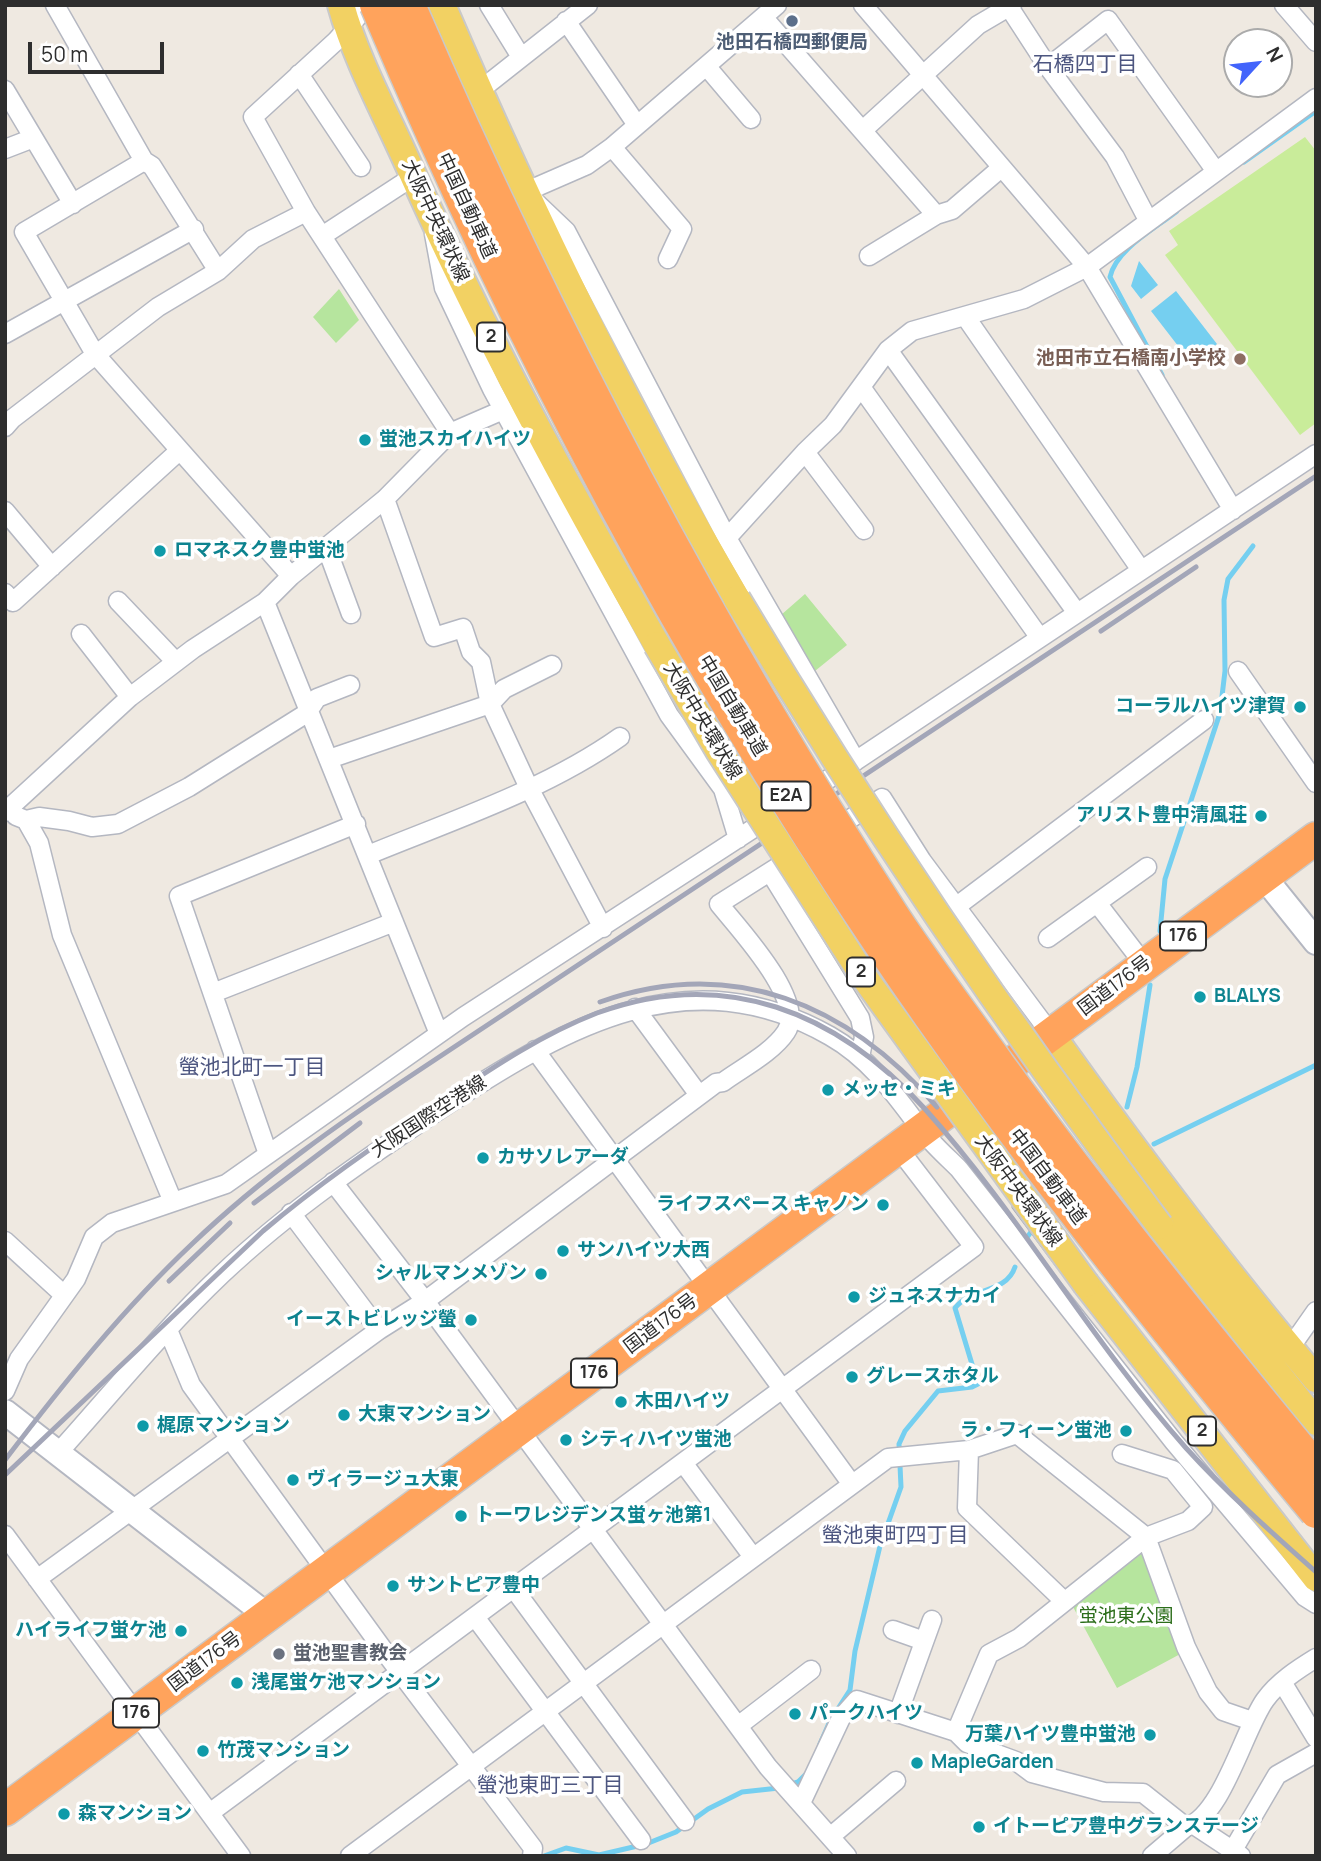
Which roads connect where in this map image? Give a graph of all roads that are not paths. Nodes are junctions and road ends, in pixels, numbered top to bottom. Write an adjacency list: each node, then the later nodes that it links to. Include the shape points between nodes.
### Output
1 (55, 5): 30 (street)
2 (368, 5): 12 (street)
3 (376, 5): 140 (highway, 中国自動車道 / E2A, bridge, via 459,195 578,433 788,800 878,941 1038,1167)
4 (409, 5): 137 (highway, 中国自動車道 / E2A, bridge, via 489,189 609,430 713,621 824,805 896,920 1059,1147 1135,1248)
5 (442, 5): 22 (main road)
6 (489, 5): 16 (street)
7 (588, 5): 14 (street)
8 (777, 5): 13 (street)
9 (863, 5): 20 (street)
10 (1284, 5): 15 (street)
11 (1011, 6): 18 (street); 20 (street, via 978,25)
12 (343, 14): 19 (street); 34 (main road, 大阪中央環状線 / 2)
13 (763, 17): 17 (street); 26 (street)
14 (566, 21): 16 (street); 25 (street)
15 (1316, 42)
16 (521, 57): 22 (street)
17 (707, 67): 24 (street); 25 (street)
18 (1048, 67): 33 (street, via 1108,20); 40 (street, via 1115,157)
19 (299, 74): 31 (street); 37 (street, via 253,117)
20 (923, 74): 26 (street); 32 (street)
21 (5, 90): 27 (street)
22 (478, 92): 35 (main road)
23 (1316, 98): 33 (street)
24 (751, 119)
25 (637, 125): 28 (street)
26 (863, 130): 39 (street)
27 (31, 139): 29 (street); 36 (street)
28 (612, 147): 35 (street, via 587,166); 44 (street, via 682,229)
29 (5, 149)
30 (144, 161): 36 (street); 41 (street)
31 (360, 167)
32 (1002, 168): 39 (street, via 952,210); 45 (street)
33 (1216, 170): 40 (street)
34 (414, 176): 38 (main road, 大阪中央環状線 / 2); 42 (street)
35 (526, 192): 63 (street, via 566,231); 130 (main road, bridge, via 646,435 737,599 888,845 1009,1023 1160,1226)
36 (73, 204): 47 (street, via 24,232)
37 (306, 212): 42 (street); 46 (street, via 253,239)
38 (431, 214): 53 (street, via 444,288); 146 (main road, 大阪中央環状線 / 2, bridge, via 546,446 657,645 733,774 864,977 1086,1284)
39 (936, 215): 43 (street)
40 (1148, 220): 45 (street)
41 (194, 229): 46 (street); 47 (street)
42 (322, 236): 55 (street)
43 (869, 256)
44 (668, 259)
45 (1087, 267): 48 (street, via 1024,299); 60 (street)
46 (218, 271): 51 (street)
47 (62, 302): 49 (street); 51 (street)
48 (965, 316): 50 (street, via 912,331); 66 (street)
49 (5, 334)
50 (888, 350): 52 (street); 71 (street)
51 (95, 354): 54 (street); 56 (street)
52 (861, 387): 57 (street, via 833,425); 74 (street)
53 (503, 410): 55 (street); 92 (street, via 669,715 723,789)
54 (8, 417)
55 (450, 433): 59 (street)
56 (179, 451): 65 (street); 67 (street)
57 (805, 452): 62 (street); 63 (street)
58 (1316, 454): 60 (street)
59 (385, 499): 64 (street); 80 (street, via 435,637 463,628 471,652 481,662)
60 (1233, 510): 66 (street)
61 (5, 511): 65 (street)
62 (864, 530)
63 (727, 538): 85 (street)
64 (327, 549): 67 (street); 72 (street)
65 (52, 567): 68 (street, via 13,602)
66 (1141, 570): 71 (street)
67 (291, 576): 70 (street)
68 (5, 593)
69 (118, 601): 75 (street)
70 (265, 602): 75 (street); 81 (street)
71 (1077, 613): 74 (street)
72 (351, 614)
73 (81, 634): 79 (street)
74 (1040, 638): 85 (street)
75 (176, 662): 79 (street)
76 (552, 665): 80 (street, via 504,689)
77 (1238, 671): 86 (street)
78 (350, 685): 81 (street, via 317,698)
79 (130, 697): 88 (street)
80 (490, 704): 84 (street); 87 (street)
81 (307, 713): 84 (street); 89 (street, via 189,787 118,824 92,827 39,817)
82 (1204, 720): 98 (street)
83 (620, 737): 87 (street)
84 (329, 760): 90 (street)
85 (856, 761): 92 (street)
86 (1316, 783)
87 (529, 788): 93 (street); 100 (street)
88 (5, 812): 89 (street)
89 (26, 820): 116 (street, via 39,843 62,935)
90 (356, 824): 93 (street); 104 (street, via 180,896)
91 (1316, 838): 96 (highway, 国道176号 / 176)
92 (738, 839): 100 (street)
93 (368, 855): 99 (street)
94 (1147, 867): 97 (street)
95 (770, 872): 98 (street, via 882,798); 106 (street, via 719,904 784,990); 110 (street, via 860,1018 864,1037)
96 (1263, 876): 102 (street); 103 (highway, 国道176号 / 176)
97 (1097, 903): 101 (street); 103 (street, via 1137,955)
98 (957, 906): 108 (street)
99 (394, 922): 104 (street); 107 (street)
100 (603, 928): 107 (street)
101 (1048, 938)
102 (1316, 942)
103 (1140, 967): 108 (highway, 国道176号 / 176)
104 (213, 993): 113 (street)
105 (635, 1008): 106 (street, 大阪国際空港線, via 698,1000 744,1004); 109 (street, 大阪国際空港線, via 590,1023); 111 (street)
106 (789, 1017): 110 (street, 大阪国際空港線, via 830,1036); 111 (street, via 786,1033 771,1047)
107 (439, 1034): 113 (street)
108 (1051, 1034): 112 (highway, 国道176号 / 176); 125 (main road, via 1132,1148)
109 (535, 1050): 114 (street); 115 (street, 大阪国際空港線)
110 (860, 1057): 112 (street, 大阪国際空港線, via 883,1080)
111 (699, 1095): 114 (street)
112 (910, 1139): 119 (highway, 国道176号 / 176); 127 (street, via 974,1247); 150 (street, via 959,1169 1190,1461 1305,1597)
113 (268, 1154): 116 (street, via 226,1184)
114 (611, 1158): 119 (street); 121 (street)
115 (333, 1182): 117 (street, 大阪国際空港線); 121 (street)
116 (173, 1202): 120 (street, via 112,1223 94,1237)
117 (291, 1213): 123 (street, 大阪国際空港線); 124 (street)
118 (5, 1241): 120 (street)
119 (709, 1288): 127 (street); 131 (highway, 国道176号 / 176)
120 (64, 1296): 128 (street, via 19,1359)
121 (425, 1301): 124 (street); 131 (street)
122 (1316, 1311): 125 (street)
123 (168, 1330): 132 (street, via 191,1385); 134 (street, 大阪国際空港線)
124 (379, 1330): 132 (street)
125 (1290, 1348): 126 (main road)
126 (1316, 1379)
127 (784, 1390): 136 (street); 138 (street)
128 (5, 1391)
129 (5, 1412): 134 (street)
130 (1316, 1422)
131 (519, 1429): 141 (street); 145 (highway, 国道176号 / 176)
132 (231, 1438): 139 (street); 145 (street)
133 (968, 1450): 138 (street, via 888,1458); 143 (street, via 1017,1434); 149 (street, via 967,1508)
134 (58, 1453): 139 (street)
135 (1122, 1454): 143 (street, via 1173,1470 1203,1507 1188,1521)
136 (684, 1464): 141 (street); 144 (street)
137 (1316, 1468)
138 (851, 1483): 144 (street)
139 (134, 1510): 147 (street); 151 (street)
140 (1316, 1513)
141 (595, 1530): 148 (street); 154 (street)
142 (5, 1535): 147 (street)
143 (1146, 1537): 149 (street); 165 (street, via 1186,1647 1208,1692 1223,1712)
144 (752, 1557): 154 (street)
145 (327, 1572): 151 (highway, 国道176号 / 176); 159 (street)
146 (1316, 1578)
147 (37, 1579): 163 (street)
148 (514, 1589): 152 (street); 160 (street)
149 (1063, 1600): 167 (street, via 1019,1638 989,1654)
150 (1316, 1604)
151 (268, 1616): 163 (highway, 国道176号 / 176)
152 (475, 1617): 159 (street); 162 (street)
153 (932, 1620): 156 (street)
154 (663, 1624): 160 (street); 166 (street)
155 (892, 1630): 156 (street)
156 (924, 1641): 164 (street)
157 (1316, 1658): 161 (street)
158 (811, 1670): 166 (street)
159 (400, 1672): 170 (street); 174 (street)
160 (583, 1682): 162 (street); 175 (street)
161 (1282, 1682): 165 (street); 168 (street)
162 (544, 1710): 170 (street); 178 (street)
163 (136, 1714): 173 (highway, 国道176号 / 176); 174 (street)
164 (898, 1714): 167 (street); 172 (street, via 857,1700 841,1718)
165 (1252, 1721): 176 (street, via 1208,1810)
166 (738, 1726): 172 (street)
167 (956, 1732): 176 (street, via 967,1743 1016,1761 1031,1773 1104,1792 1143,1793)
168 (1316, 1738)
169 (1316, 1753): 179 (street, via 1277,1775)
170 (470, 1766): 181 (street); 182 (street, via 533,1848)
171 (896, 1781): 177 (street)
172 (801, 1803): 177 (street)
173 (5, 1810)
174 (211, 1812): 180 (street)
175 (685, 1821)
176 (1190, 1826): 179 (street); 184 (street)
177 (831, 1837): 183 (street)
178 (641, 1840)
179 (1237, 1853)
180 (241, 1856)
181 (350, 1856)
182 (532, 1856)
183 (847, 1856)
184 (1152, 1856)

